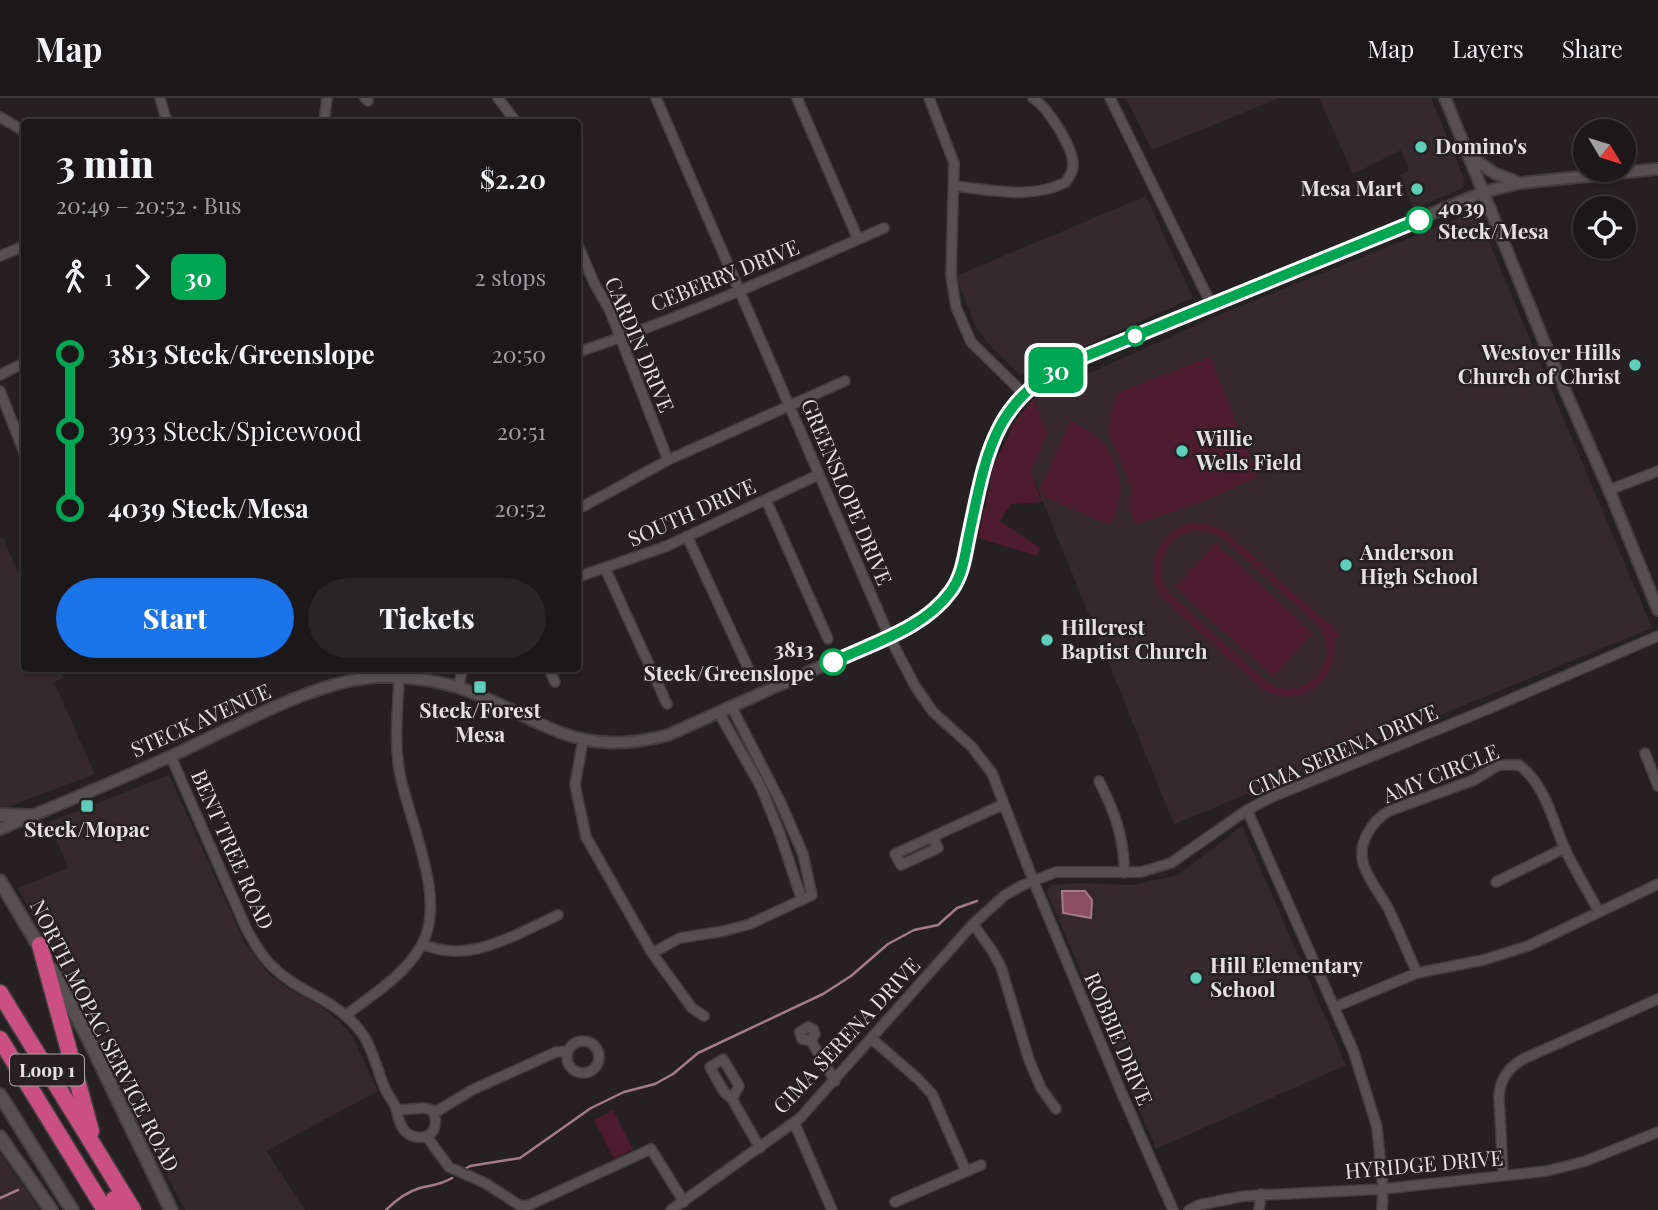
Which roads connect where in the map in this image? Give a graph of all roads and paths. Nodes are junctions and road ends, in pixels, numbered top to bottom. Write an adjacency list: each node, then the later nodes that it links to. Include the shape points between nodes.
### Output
1 (160, 98): 11 (street)
2 (327, 98): 12 (street)
3 (498, 98): 13 (street)
4 (656, 98): 25 (street, GREENSLOPE DRIVE)
5 (797, 98): 21 (street)
6 (929, 98): 18 (street, via 954,163)
7 (1033, 98): 18 (street, via 1050,115 1072,159 1066,182 1038,193)
8 (1110, 98): 26 (street)
9 (1445, 98): 15 (street)
10 (0, 117): 14 (street)
11 (166, 119)
12 (324, 119)
13 (514, 119)
14 (21, 129)
15 (1468, 155): 17 (street, via 1497,175); 19 (street)
16 (1658, 169): 17 (street, STECK AVENUE)
17 (1520, 183): 19 (street, STECK AVENUE)
18 (955, 186): 33 (street, via 951,276 962,327 971,342)
19 (1484, 192): 26 (street, STECK AVENUE); 39 (street)
20 (884, 228): 21 (street, CEBERRY DRIVE)
21 (858, 239): 25 (street, CEBERRY DRIVE)
22 (21, 247): 24 (street)
23 (581, 252): 27 (street, CARDIN DRIVE)
24 (0, 256)
25 (739, 291): 27 (street, CEBERRY DRIVE); 34 (street, GREENSLOPE DRIVE)
26 (1212, 306): 33 (street, STECK AVENUE, via 1061,367)
27 (620, 338): 28 (street, CEBERRY DRIVE); 36 (street, CARDIN DRIVE)
28 (581, 351)
29 (21, 364): 30 (street)
30 (0, 375)
31 (845, 381): 34 (street)
32 (0, 391): 35 (street)
33 (1024, 394): 46 (street, STECK AVENUE, via 1003,420 989,449 961,570 952,590 924,618)
34 (790, 405): 36 (street); 38 (street, GREENSLOPE DRIVE)
35 (21, 444)
36 (668, 460): 41 (street)
37 (1658, 471): 39 (street)
38 (818, 475): 40 (street, SOUTH DRIVE); 46 (street, GREENSLOPE DRIVE)
39 (1609, 490): 45 (street)
40 (766, 500): 42 (street, SOUTH DRIVE); 48 (street)
41 (581, 506)
42 (687, 536): 43 (street, SOUTH DRIVE); 51 (street)
43 (605, 568): 44 (street, SOUTH DRIVE); 55 (street)
44 (581, 576)
45 (1658, 610)
46 (890, 636): 56 (street, STECK AVENUE); 63 (street, GREENSLOPE DRIVE, via 933,712 985,762)
47 (1658, 636): 64 (street, CIMA SERENA DRIVE)
48 (828, 639)
49 (462, 672): 54 (street)
50 (551, 672): 53 (street)
51 (750, 672)
52 (399, 678): 54 (street, STECK AVENUE); 60 (street, STECK AVENUE, via 376,677 331,686); 79 (street, via 400,773 429,881)
53 (555, 682)
54 (458, 687): 58 (street, STECK AVENUE, via 538,725)
55 (667, 704)
56 (732, 708): 57 (street, STECK AVENUE); 75 (street, via 803,853 812,895)
57 (719, 713): 58 (street, STECK AVENUE, via 637,743); 75 (street, via 761,787)
58 (583, 740): 81 (street, via 575,785 581,824)
59 (1644, 753): 62 (street)
60 (171, 757): 66 (street, STECK AVENUE); 87 (street, BENT TREE ROAD, via 257,949 272,967)
61 (1099, 781): 70 (street, via 1123,844)
62 (1658, 786)
63 (1004, 804): 68 (street); 71 (street, GREENSLOPE DRIVE)
64 (1247, 810): 70 (street, CIMA SERENA DRIVE, via 1171,863); 85 (street)
65 (0, 815): 66 (main road)
66 (30, 816): 67 (street, STECK AVENUE)
67 (0, 828)
68 (933, 837)
69 (1564, 848): 73 (street); 76 (street, AMY CIRCLE); 82 (street, AMY CIRCLE, via 1539,787 1512,763 1380,816 1364,844 1363,865)
70 (1124, 873): 71 (street, CIMA SERENA DRIVE, via 1078,870)
71 (1033, 880): 78 (street, CIMA SERENA DRIVE, via 1004,895); 120 (street, ROBBIE DRIVE)
72 (0, 881): 80 (main road, NORTH MOPAC SERVICE ROAD)
73 (1496, 882)
74 (1658, 884): 76 (street)
75 (802, 900): 81 (street, via 750,923 680,938)
76 (1599, 912): 82 (street, via 1508,954)
77 (558, 915): 79 (street, via 502,941 467,950 440,952)
78 (973, 924): 90 (street, CIMA SERENA DRIVE); 97 (street, via 1001,967 1029,1060)
79 (423, 944): 87 (street, via 396,975)
80 (40, 945): 104 (highway); 117 (main road, NORTH MOPAC SERVICE ROAD)
81 (652, 953): 88 (street, via 692,1008)
82 (1417, 973): 85 (street)
83 (0, 993): 104 (highway, Loop 1)
84 (1658, 999): 108 (street, via 1513,1065 1499,1084)
85 (1335, 1007): 109 (street, via 1377,1126)
86 (0, 1013): 113 (highway)
87 (346, 1015): 98 (street, BENT TREE ROAD, via 367,1041)
88 (704, 1016)
89 (0, 1039): 113 (highway)
90 (872, 1039): 94 (street, CIMA SERENA DRIVE); 107 (street, via 932,1094)
91 (811, 1041): 94 (street)
92 (568, 1051): 99 (street, via 556,1052)
93 (0, 1059): 113 (highway, Loop 1)
94 (835, 1081): 100 (street, CIMA SERENA DRIVE)
95 (0, 1095): 115 (main road)
96 (732, 1099): 105 (street)
97 (1056, 1109)
98 (397, 1110): 99 (street, via 425,1108); 103 (street, BENT TREE ROAD, via 405,1132)
99 (434, 1112): 103 (street, via 436,1124)
100 (794, 1122): 105 (street, CIMA SERENA DRIVE); 119 (street)
101 (1658, 1132): 108 (street, HYRIDGE DRIVE, via 1586,1161)
102 (0, 1137): 114 (main road)
103 (429, 1140): 111 (street, via 449,1167 527,1206 651,1149)
104 (94, 1146): 116 (highway, Loop 1)
105 (760, 1148): 111 (street, CIMA SERENA DRIVE)
106 (981, 1165): 107 (street)
107 (966, 1171): 112 (street)
108 (1503, 1175): 109 (street, HYRIDGE DRIVE)
109 (1383, 1189): 110 (street, HYRIDGE DRIVE); 123 (street)
110 (1261, 1194): 121 (street, HYRIDGE DRIVE, via 1221,1199); 122 (street)
111 (684, 1202): 118 (street, CIMA SERENA DRIVE)
112 (895, 1202)
113 (109, 1208)
114 (51, 1210)
115 (72, 1210)
116 (133, 1210)
117 (171, 1210)
118 (671, 1210)
119 (832, 1210)
120 (1173, 1210)
121 (1189, 1210)
122 (1259, 1210)
123 (1382, 1210)

